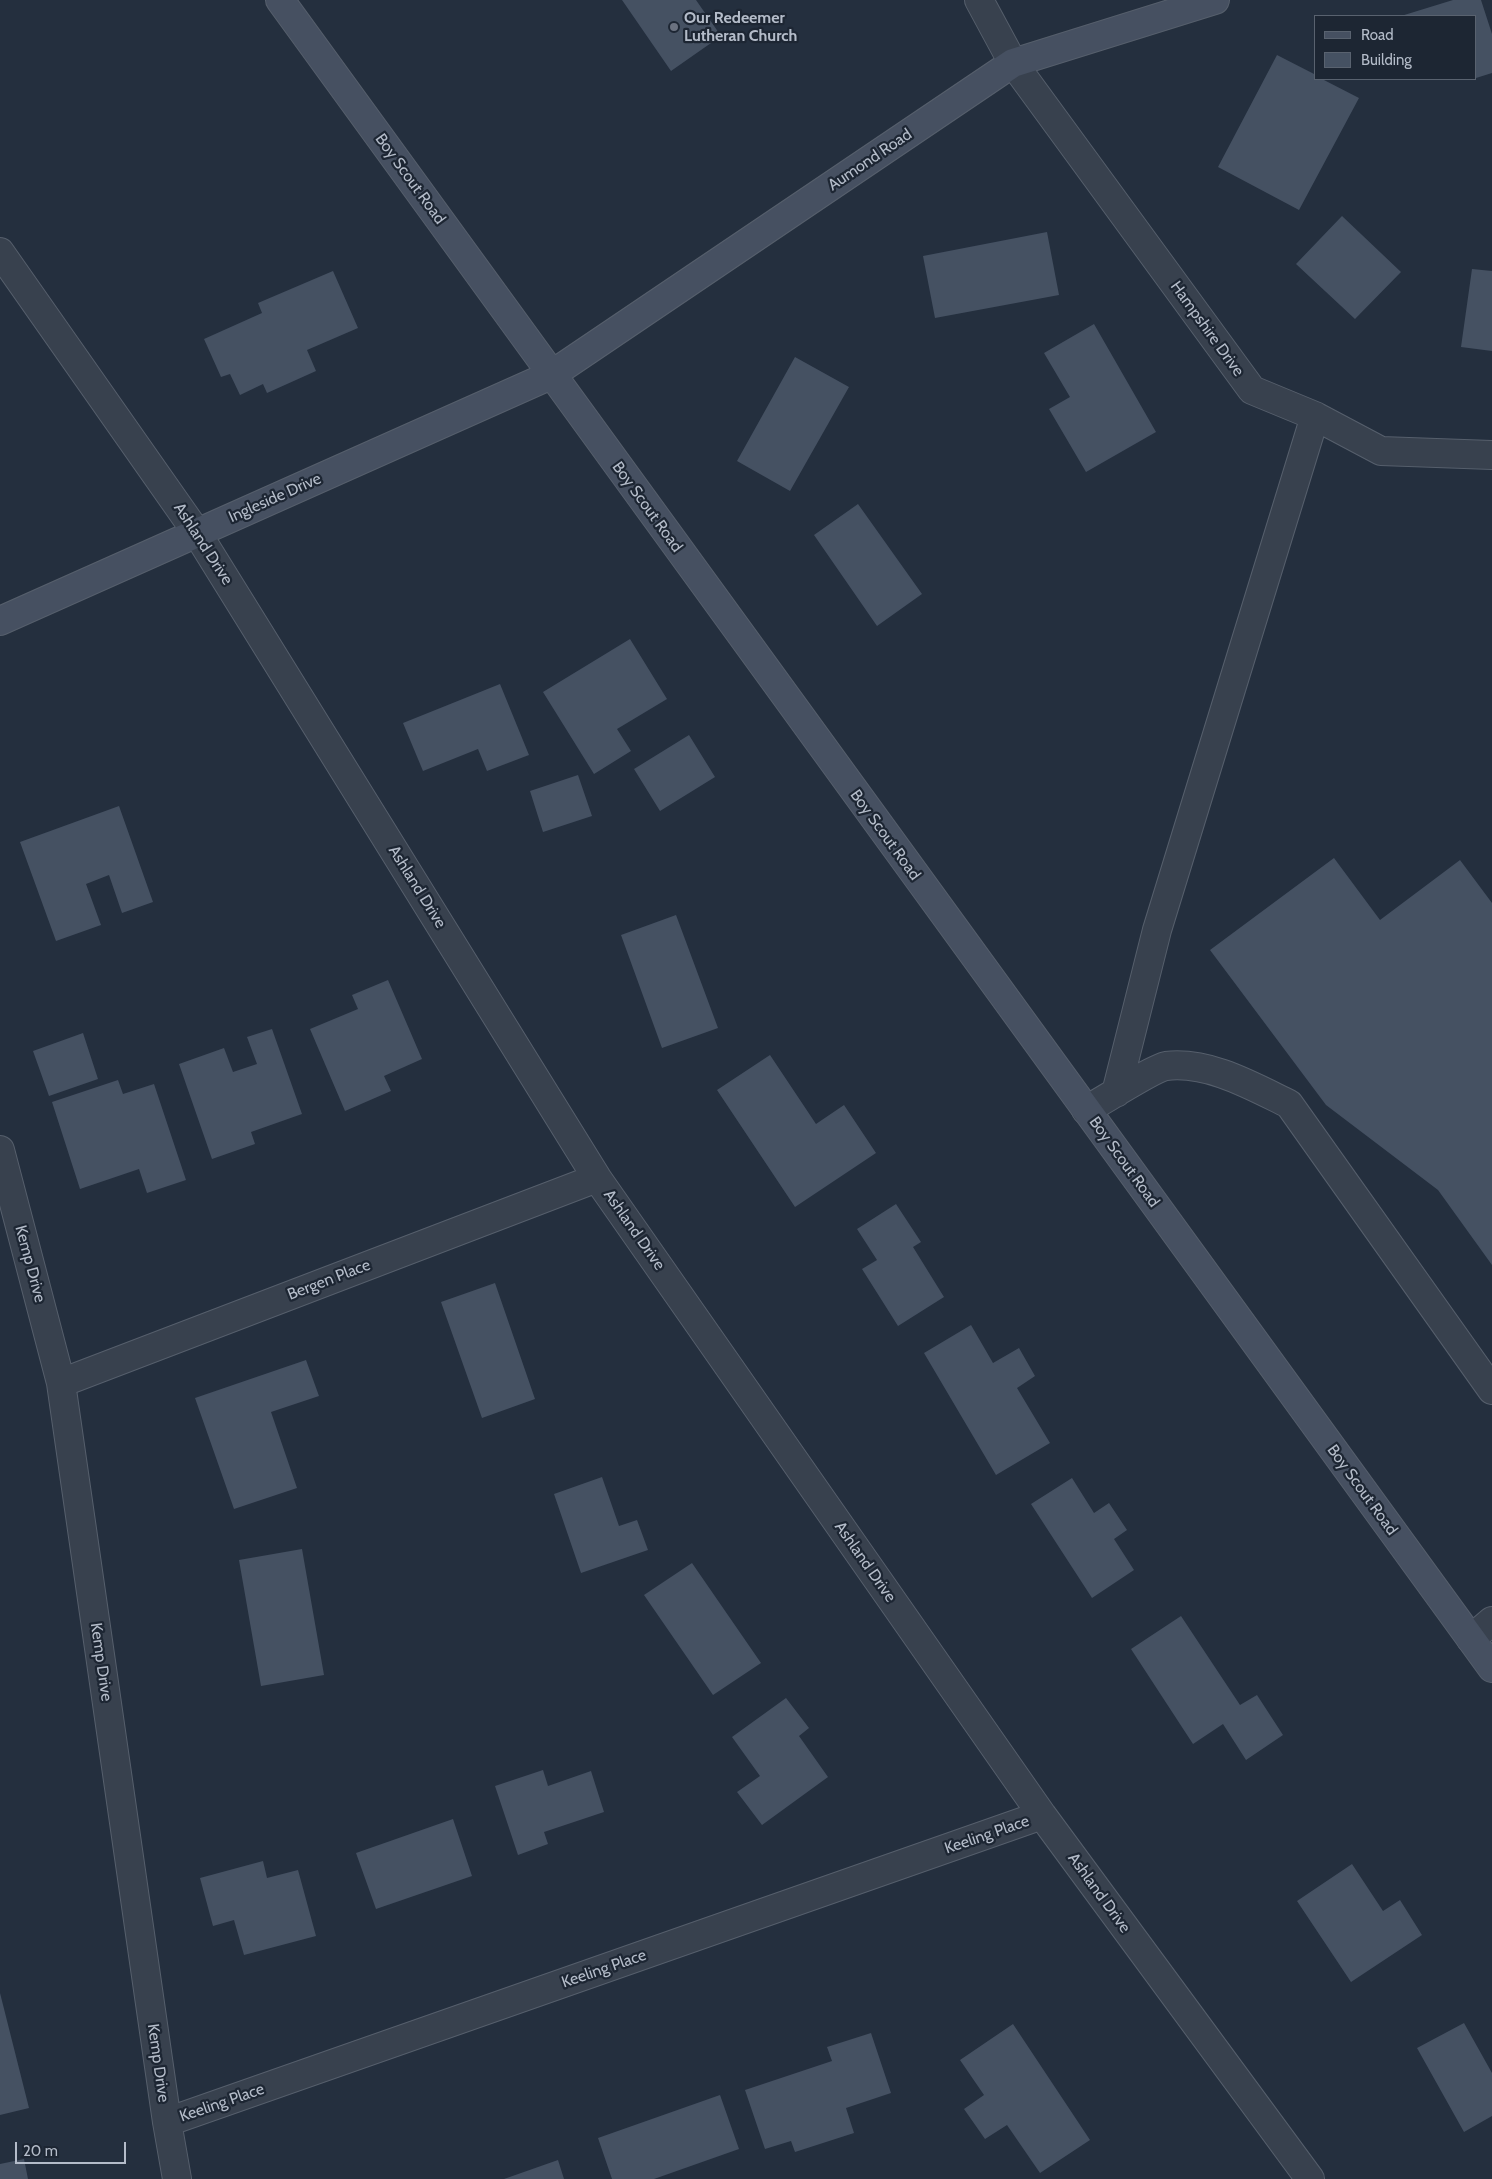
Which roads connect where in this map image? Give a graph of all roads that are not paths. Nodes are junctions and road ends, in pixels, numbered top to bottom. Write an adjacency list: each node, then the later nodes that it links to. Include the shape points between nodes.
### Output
1 (280, 0): 6 (street, Boy Scout Road)
2 (979, 0): 4 (street, Hampshire Drive)
3 (1215, 0): 4 (street, Aumond Road)
4 (1013, 63): 6 (street, Aumond Road); 7 (street, Hampshire Drive, via 1252,390)
5 (0, 252): 9 (street, Ashland Drive)
6 (551, 375): 9 (street, Ingleside Drive); 12 (street, Boy Scout Road)
7 (1315, 416): 8 (street, Hampshire Drive, via 1381,451); 11 (street, via 1157,930)
8 (1492, 455)
9 (197, 533): 10 (street, Ingleside Drive); 14 (street, Ashland Drive)
10 (0, 622)
11 (1116, 1093): 12 (street); 16 (street, via 1165,1066 1196,1066 1239,1080 1289,1104)
12 (1086, 1110): 18 (street, Boy Scout Road)
13 (0, 1150): 15 (street, Kemp Drive)
14 (597, 1178): 15 (street, Bergen Place); 20 (street, Ashland Drive)
15 (61, 1383): 21 (street, Kemp Drive)
16 (1492, 1390)
17 (1492, 1621): 18 (street)
18 (1471, 1639): 19 (street, Boy Scout Road)
19 (1492, 1668)
20 (1042, 1815): 21 (street, Keeling Place); 23 (street, Ashland Drive)
21 (167, 2122): 22 (street, Kemp Drive)
22 (177, 2179)
23 (1310, 2179)

